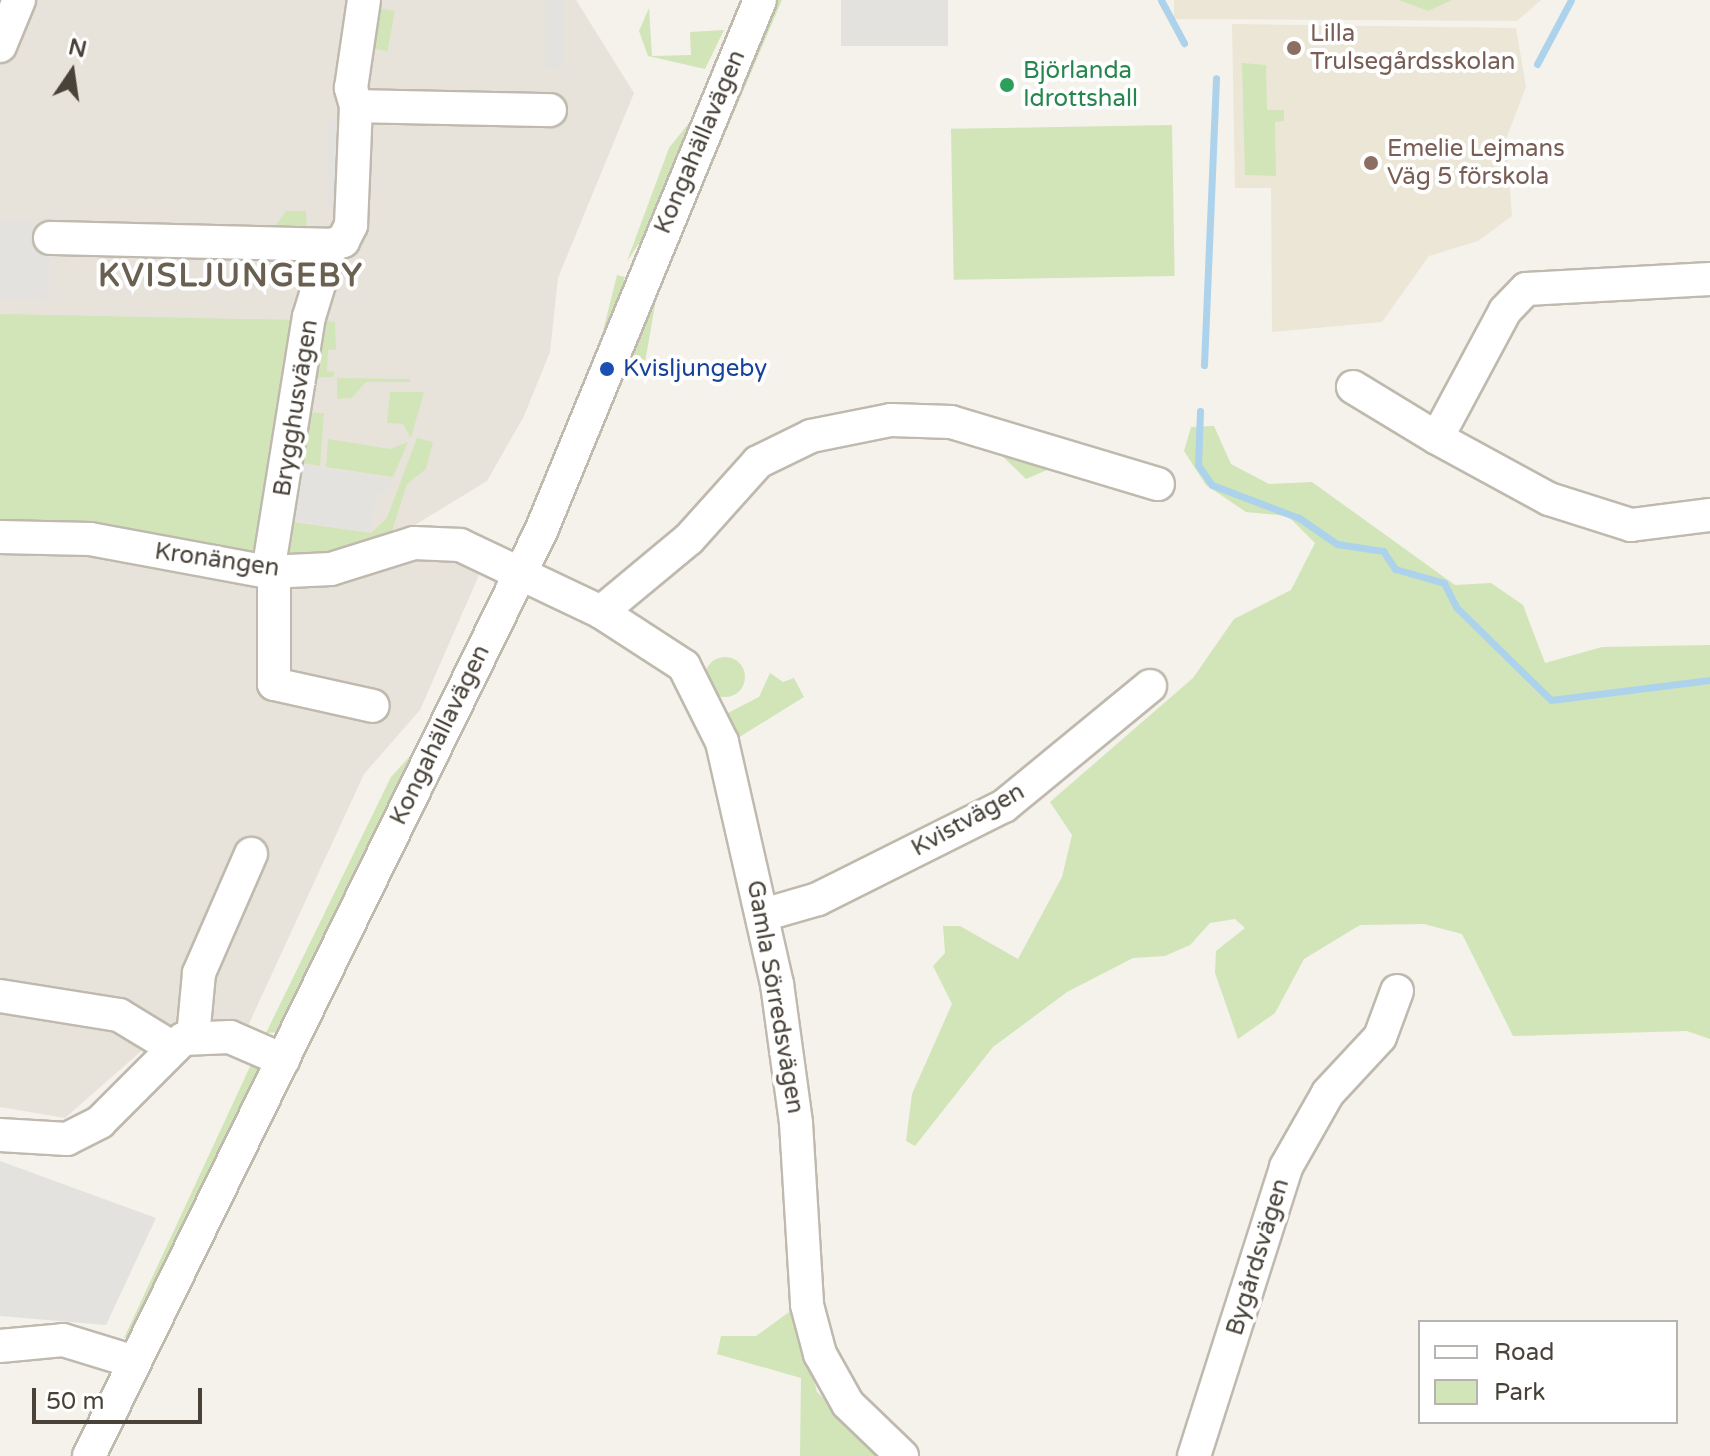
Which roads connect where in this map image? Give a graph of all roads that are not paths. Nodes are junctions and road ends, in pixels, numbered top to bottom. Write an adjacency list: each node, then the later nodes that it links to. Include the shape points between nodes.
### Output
1 (19, 0): 4 (street)
2 (364, 0): 5 (street, Brygghusvägen, via 351,88)
3 (760, 0): 15 (street, Kongahällavägen)
4 (0, 46)
5 (356, 106): 6 (street); 8 (street, Brygghusvägen, via 351,225 343,241)
6 (550, 110)
7 (50, 238): 8 (street)
8 (331, 245): 16 (street, Brygghusvägen, via 309,317)
9 (1710, 279): 11 (street, via 1526,289 1505,311)
10 (1353, 387): 11 (street)
11 (1437, 438): 13 (street, via 1549,499 1631,525)
12 (1158, 484): 17 (street, via 951,422 891,420 811,436 758,462 689,539)
13 (1710, 515)
14 (0, 537): 16 (street, Kronängen, via 90,539)
15 (521, 571): 16 (street, Kronängen, via 437,541 331,569); 17 (street, Gamla Sörredsvägen); 25 (street, Kongahällavägen)
16 (271, 572): 19 (street, Brygghusvägen, via 274,684)
17 (601, 612): 21 (street, Gamla Sörredsvägen, via 665,650 701,691 722,742)
18 (1150, 686): 21 (street, Kvistvägen, via 1004,806 818,899)
19 (373, 706)
20 (251, 854): 24 (street, via 199,973)
21 (763, 915): 30 (street, Gamla Sörredsvägen, via 795,1109 807,1305 833,1384)
22 (1397, 991): 31 (street, Bygårdsvägen, via 1380,1037 1328,1093 1286,1167)
23 (0, 996): 24 (street, via 119,1015)
24 (181, 1041): 25 (street, via 230,1037); 26 (street, via 100,1122 78,1133 24,1141)
25 (283, 1060): 28 (street, Kongahällavägen)
26 (0, 1135)
27 (0, 1346): 28 (street, via 63,1340)
28 (135, 1362): 29 (street, Kongahällavägen)
29 (89, 1456)
30 (902, 1456)
31 (1194, 1456)

